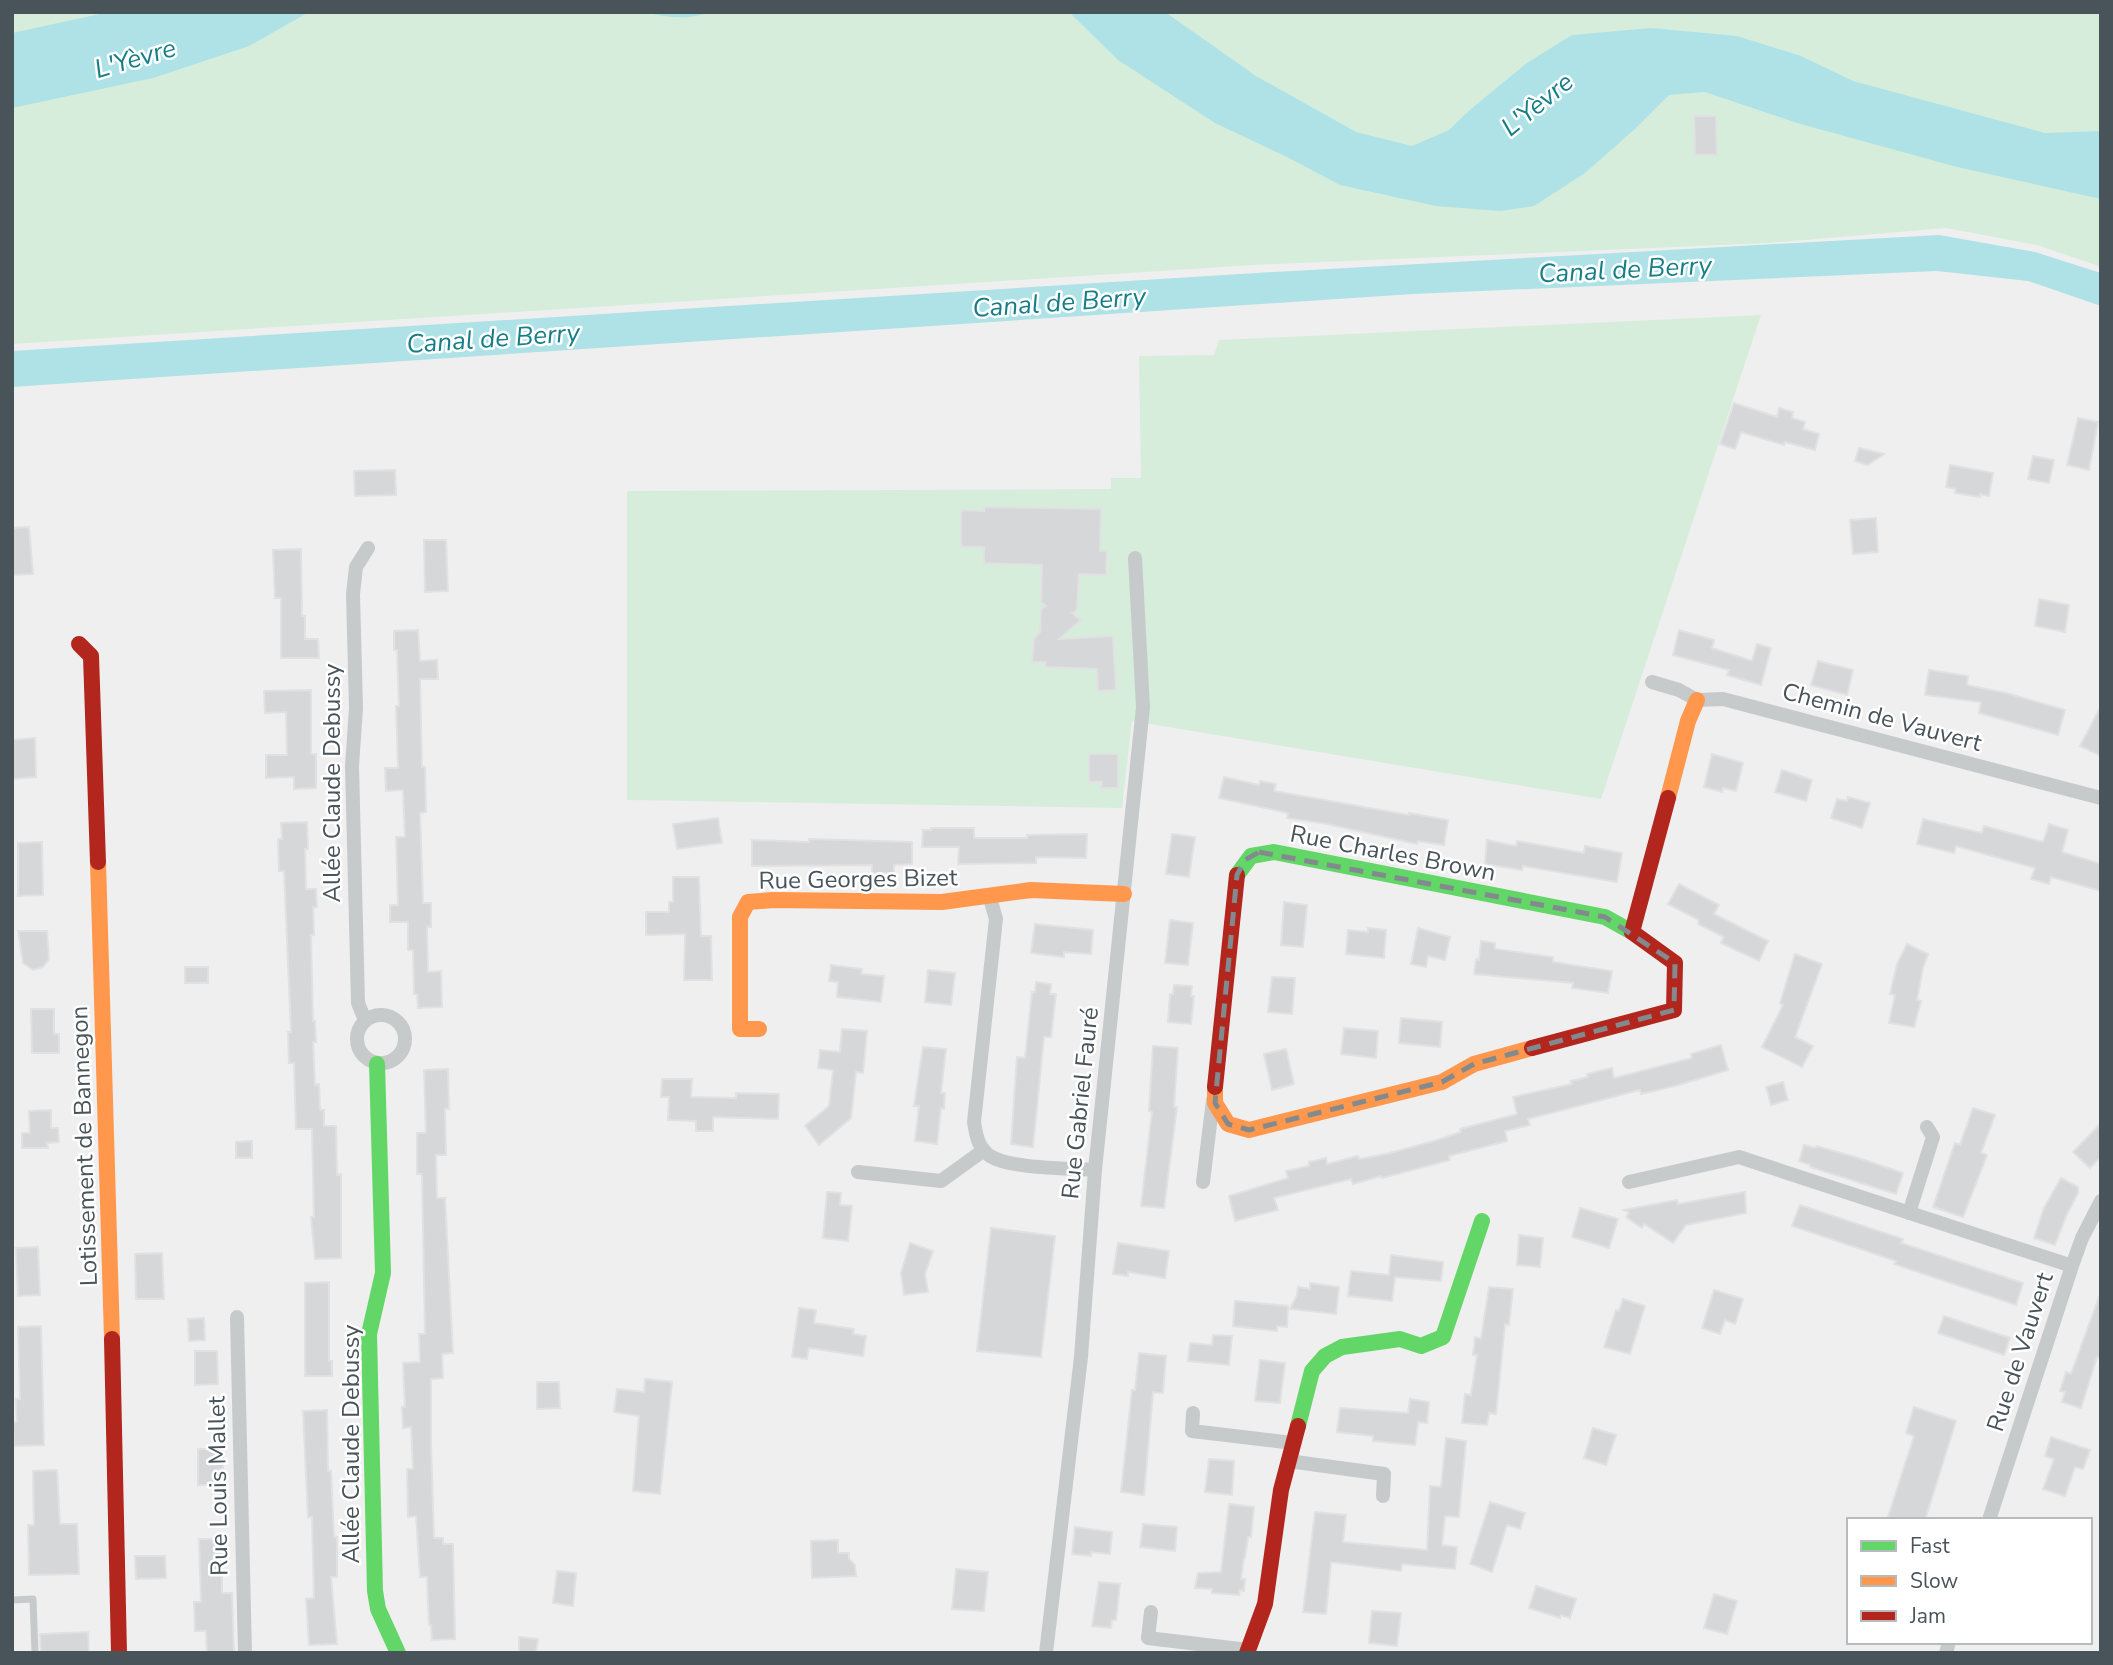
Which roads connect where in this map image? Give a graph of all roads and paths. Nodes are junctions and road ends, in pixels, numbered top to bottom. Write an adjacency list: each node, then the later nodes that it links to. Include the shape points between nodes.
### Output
1 (368, 548): 10 (street, Allée Claude Debussy, via 356,567 353,594 358,1003)
2 (1135, 558): 7 (street, Rue Gabriel Fauré, via 1143,707)
3 (79, 644): 34 (street, Lotissement de Bannegon, via 91,656)
4 (1652, 682): 5 (street, Chemin de Vauvert)
5 (1697, 700): 6 (street, Chemin de Vauvert, via 1723,699); 9 (street)
6 (2101, 798)
7 (1124, 894): 8 (street, Rue Georges Bizet, via 1031,890); 16 (street, Rue Gabriel Fauré)
8 (990, 898): 11 (street, Rue Georges Bizet, via 748,902 740,917 740,1029); 15 (street, Rue Georges Bizet, via 996,919 974,1122 976,1140)
9 (1632, 932): 13 (street, Rue Charles Brown, via 1675,963 1674,1010 1474,1064 1442,1082 1249,1129 1228,1124 1215,1103); 13 (street, Rue Charles Brown, via 1605,918 1259,852 1245,860 1237,875)
10 (365, 1020): 12 (street, Allée Claude Debussy, via 357,1032 357,1048); 12 (street, via 384,1015 403,1028 406,1038 404,1050 391,1062)
11 (759, 1029)
12 (377, 1064): 36 (street, Allée Claude Debussy, via 383,1273 369,1334 375,1591 377,1609)
13 (1215, 1087): 18 (street, Rue Charles Brown)
14 (1927, 1127): 21 (street, via 1933,1137)
15 (984, 1150): 16 (street, via 1005,1162); 17 (street, via 941,1181)
16 (1094, 1170): 37 (street, Rue Gabriel Fauré, via 1081,1357)
17 (858, 1172)
18 (1203, 1182)
19 (1629, 1182): 21 (street, via 1739,1157)
20 (2101, 1201): 23 (street, Rue de Vauvert)
21 (1909, 1213): 23 (street)
22 (1482, 1221): 26 (street, via 1443,1336 1420,1346 1400,1339 1328,1353 1310,1375)
23 (2072, 1266): 29 (street, Rue de Vauvert)
24 (237, 1317): 35 (street, Rue Louis Mallet)
25 (1193, 1413): 26 (street, via 1192,1431)
26 (1293, 1443): 27 (street)
27 (1288, 1461): 28 (street, via 1384,1474); 32 (street, via 1265,1604)
28 (1383, 1496)
29 (1990, 1518)
30 (12, 1600): 33 (lane, via 33,1599)
31 (1151, 1612): 32 (street, via 1148,1638)
32 (1247, 1651)
33 (34, 1653)
34 (119, 1653)
35 (246, 1653)
36 (398, 1653)
37 (1046, 1653)

